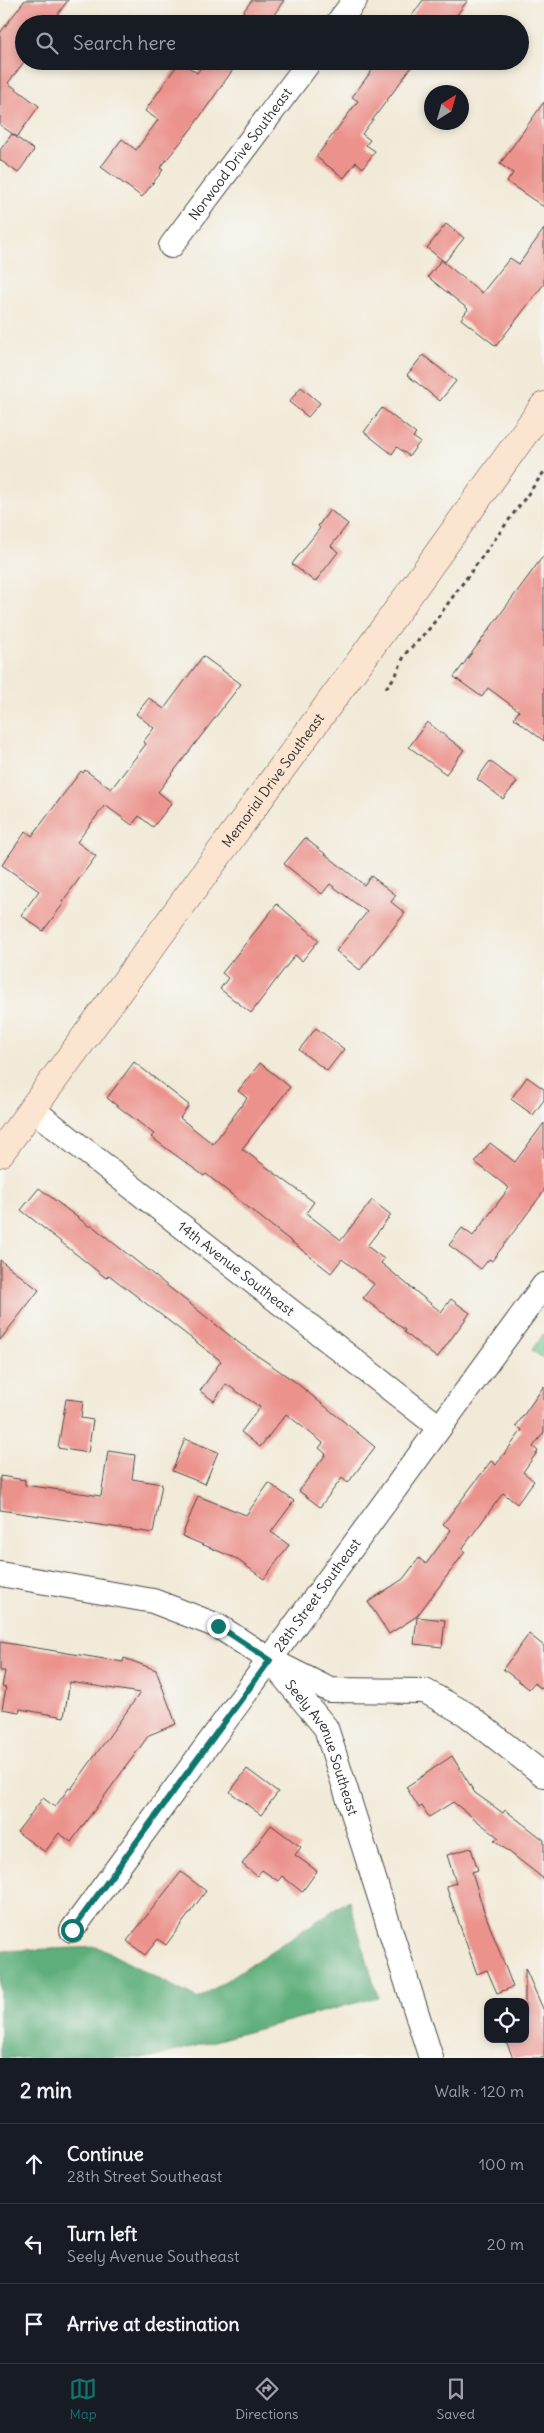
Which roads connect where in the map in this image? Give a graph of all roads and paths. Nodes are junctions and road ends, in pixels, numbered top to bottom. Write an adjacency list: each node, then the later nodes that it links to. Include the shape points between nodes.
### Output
1 (355, 0): 2 (street)
2 (344, 15)
3 (303, 70): 4 (street, Norwood Drive Southeast)
4 (171, 246)
5 (544, 406): 8 (street, Memorial Drive Southeast)
6 (544, 472): 7 (path, via 430,628 405,654)
7 (386, 688)
8 (32, 1109): 9 (street, Memorial Drive Southeast); 11 (street, 14th Avenue Southeast)
9 (0, 1153)
10 (544, 1285): 11 (street, 28th Street Southeast)
11 (439, 1428): 13 (street, 28th Street Southeast)
12 (0, 1574): 13 (street, Seely Avenue Southeast, via 153,1601 218,1626)
13 (270, 1660): 14 (street, via 330,1690 425,1691 466,1714); 15 (street, 28th Street Southeast); 16 (street, Seely Avenue Southeast, via 326,1728)
14 (544, 1775)
15 (72, 1930)
16 (431, 2058)

